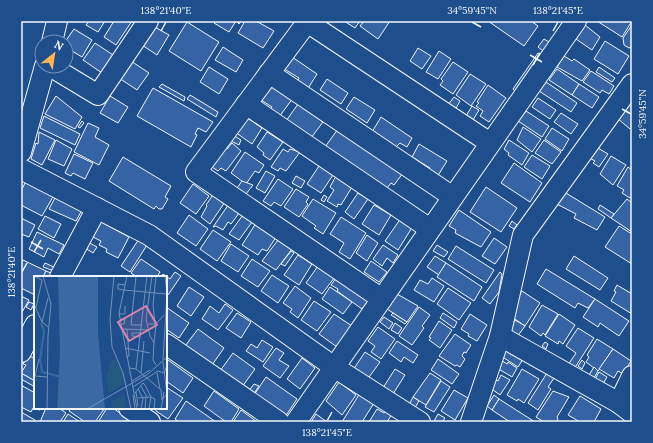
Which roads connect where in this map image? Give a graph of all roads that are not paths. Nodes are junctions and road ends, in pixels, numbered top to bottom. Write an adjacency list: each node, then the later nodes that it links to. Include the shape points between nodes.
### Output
1 (58, 21): 5 (street)
2 (148, 21): 8 (street, via 98,95)
3 (576, 21): 11 (street)
4 (308, 22): 6 (street); 11 (street)
5 (54, 34)
6 (269, 73): 10 (street); 14 (street)
7 (43, 74): 12 (street)
8 (63, 74)
9 (632, 84): 20 (street, via 523,235)
10 (246, 104): 16 (street); 18 (street, via 196,172)
11 (490, 143): 14 (street)
12 (21, 152)
13 (21, 169): 15 (street)
14 (453, 198): 16 (street)
15 (97, 208): 17 (street); 23 (street, via 149,235)
16 (430, 229): 18 (street)
17 (61, 276)
18 (382, 299): 23 (street)
19 (34, 327): 22 (street)
20 (500, 336): 25 (street); 31 (street)
21 (167, 345): 28 (street)
22 (21, 352)
23 (334, 367): 29 (street); 30 (street)
24 (632, 376): 25 (street)
25 (625, 408)
26 (130, 409): 27 (street)
27 (150, 422)
28 (279, 422)
29 (296, 422)
30 (420, 422)
31 (471, 422)

